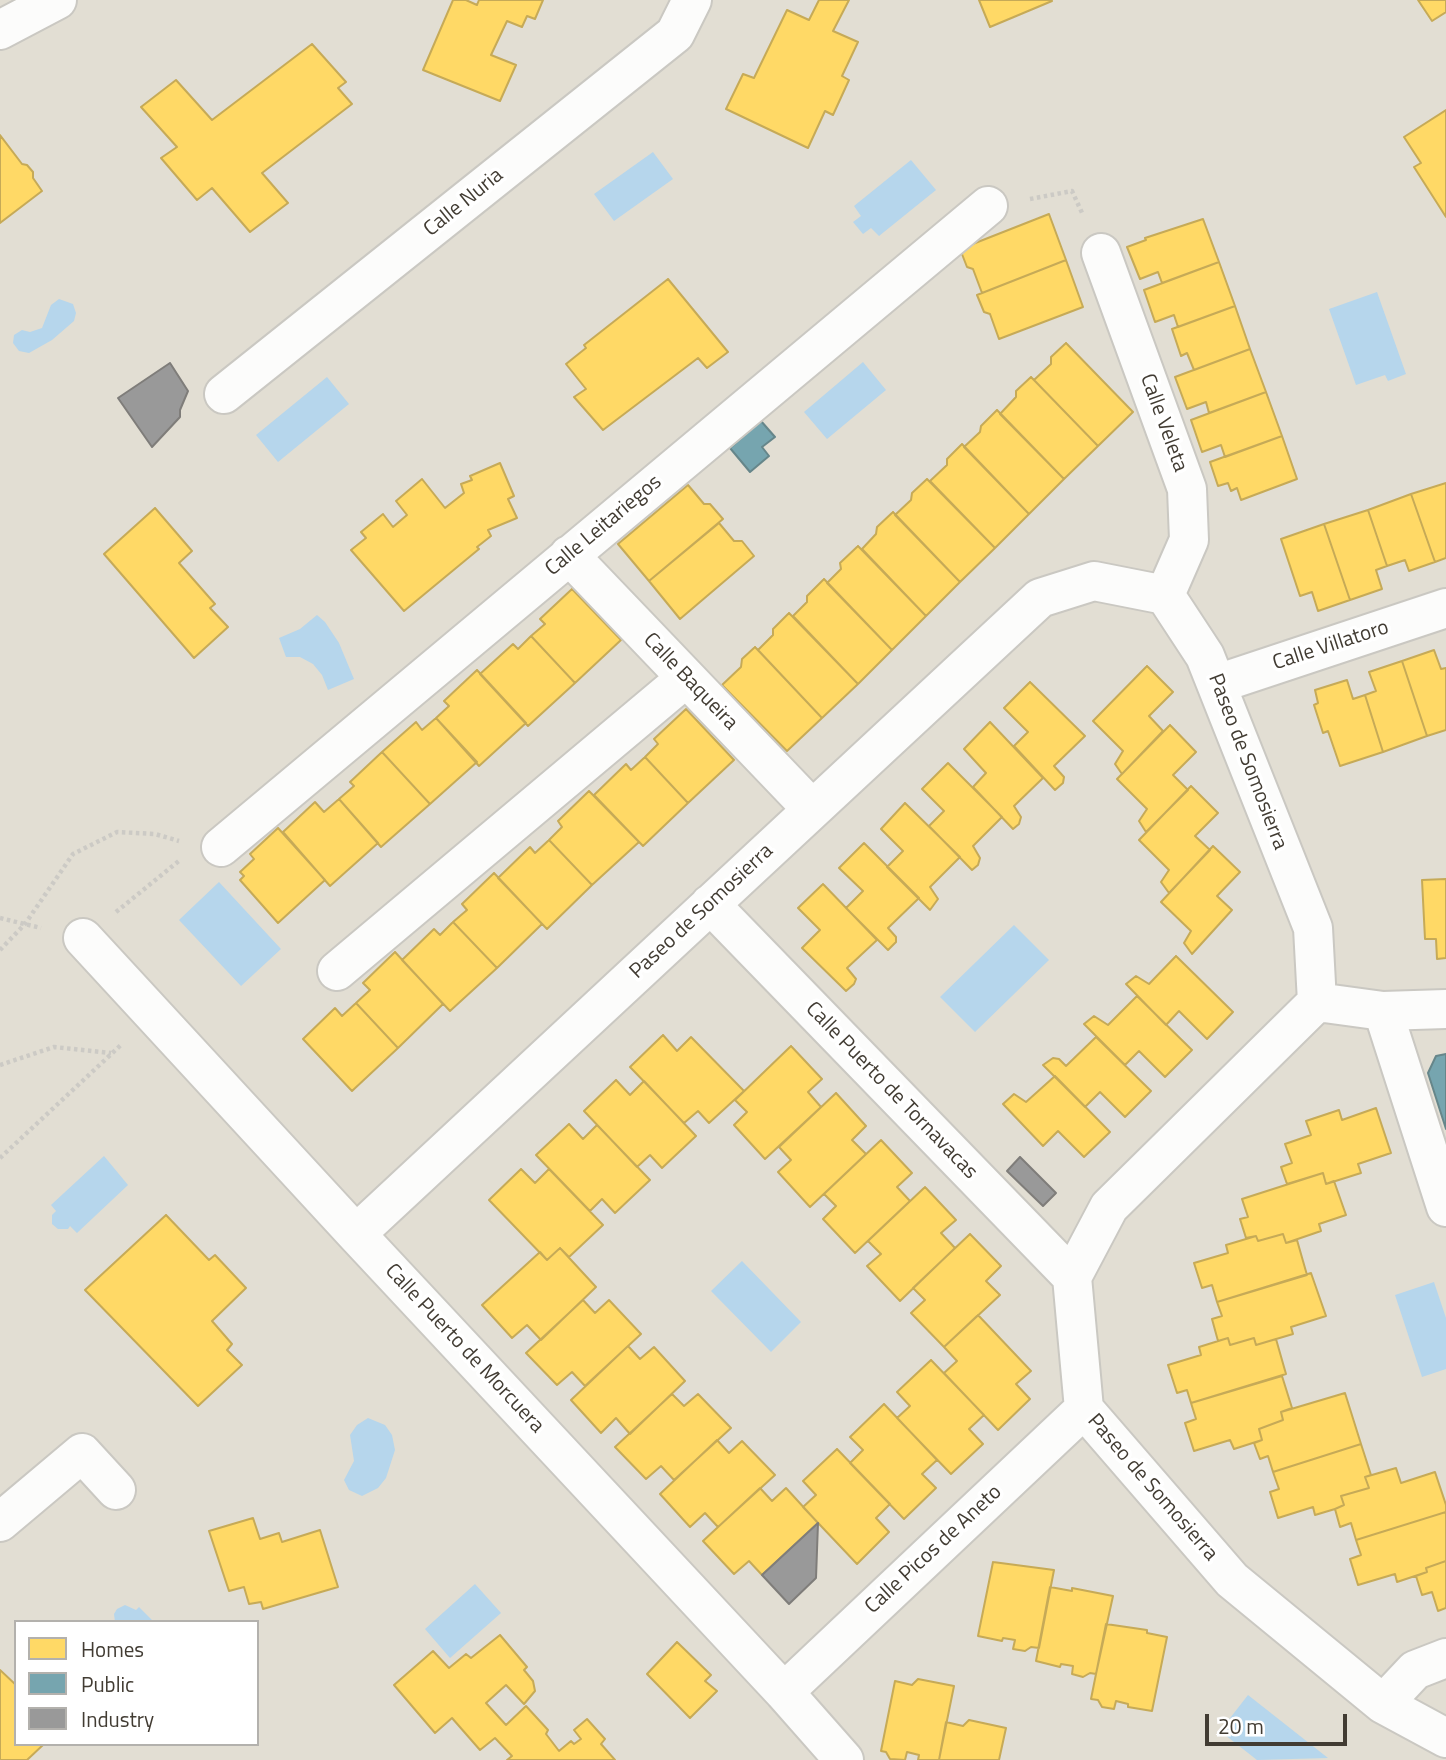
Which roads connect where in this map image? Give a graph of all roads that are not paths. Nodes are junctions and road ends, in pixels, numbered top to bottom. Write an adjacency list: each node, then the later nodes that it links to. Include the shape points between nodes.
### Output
1 (57, 0): 3 (street)
2 (692, 0): 6 (street, Calle Nuria, via 675,34)
3 (0, 30)
4 (988, 206): 7 (street, Calle Leitariegos)
5 (1101, 253): 8 (street, Calle Veleta, via 1186,489 1189,540)
6 (224, 394)
7 (569, 555): 10 (street, Calle Baqueira); 13 (street, Calle Leitariegos)
8 (1165, 594): 11 (street, Paseo de Somosierra, via 1205,656); 12 (street, Paseo de Somosierra, via 1094,581 1040,598)
9 (1446, 608): 11 (street, Calle Villatoro)
10 (686, 678): 12 (street, Calle Baqueira); 16 (street)
11 (1217, 684): 17 (street, Paseo de Somosierra, via 1312,928)
12 (812, 809): 14 (street, Paseo de Somosierra)
13 (203, 845)
14 (710, 904): 21 (street, Paseo de Somosierra); 22 (street, Calle Puerto de Tornavacas)
15 (83, 938): 21 (street, Calle Puerto de Morcuera)
16 (337, 971)
17 (1317, 1002): 19 (street); 22 (street, via 1109,1207)
18 (1446, 1009): 19 (street)
19 (1382, 1011): 20 (street)
20 (1446, 1207)
21 (356, 1234): 27 (street, Calle Puerto de Morcuera)
22 (1072, 1277): 23 (street, Paseo de Somosierra)
23 (1084, 1409): 27 (street, Calle Picos de Aneto); 28 (street, Paseo de Somosierra, via 1232,1580)
24 (116, 1490): 25 (street, via 82,1453)
25 (0, 1522)
26 (1446, 1658): 28 (street, via 1415,1670)
27 (784, 1692): 30 (street, Calle Puerto de Morcuera)
28 (1383, 1704): 29 (street, Paseo de Somosierra)
29 (1446, 1738)
30 (844, 1760)

